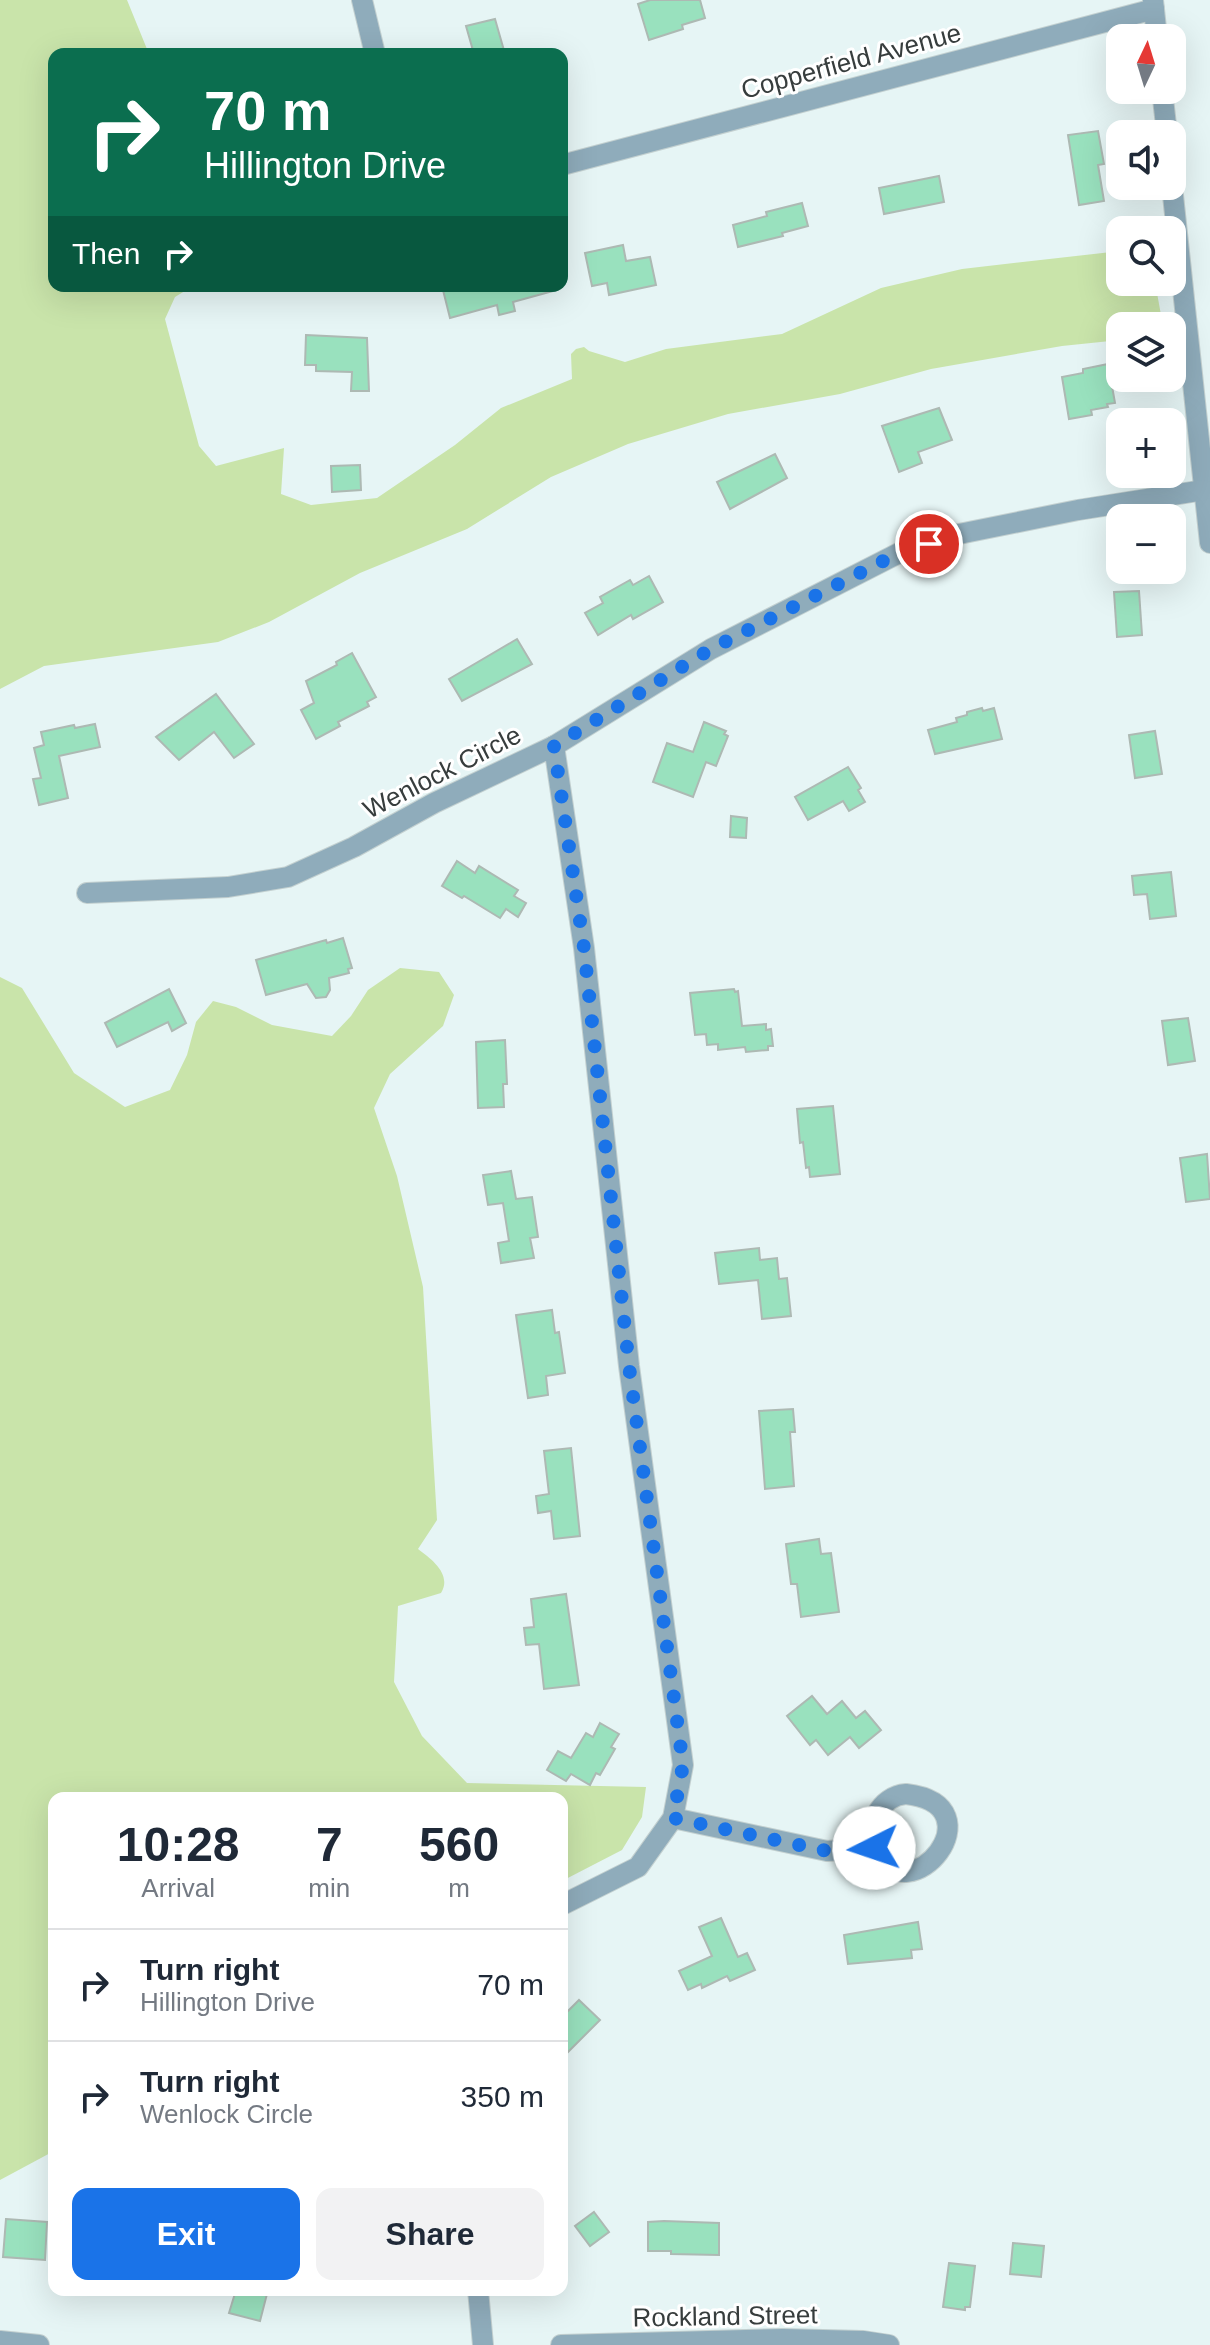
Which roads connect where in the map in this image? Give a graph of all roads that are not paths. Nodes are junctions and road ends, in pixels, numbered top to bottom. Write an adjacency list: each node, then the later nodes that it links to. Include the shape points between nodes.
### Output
1 (362, 0): 4 (street)
2 (1153, 4): 3 (street); 5 (street, Copperfield Avenue)
3 (1155, 24)
4 (374, 48)
5 (568, 163)
6 (1173, 200): 7 (street)
7 (1204, 490): 8 (street); 9 (street, Wenlock Circle, via 959,534 899,553 711,649)
8 (1210, 543)
9 (554, 746): 10 (street, Wenlock Circle, via 288,877 228,887); 11 (street, via 584,948 629,1366 683,1765)
10 (87, 893)
11 (673, 1818): 12 (street, via 827,1851); 13 (street, via 638,1867)
12 (874, 1848)
13 (568, 1902)
14 (479, 2296): 17 (street)
15 (0, 2341): 16 (street)
16 (39, 2345)
17 (483, 2345)
18 (561, 2345): 19 (street, Rockland Street, via 783,2339)
19 (889, 2345)

